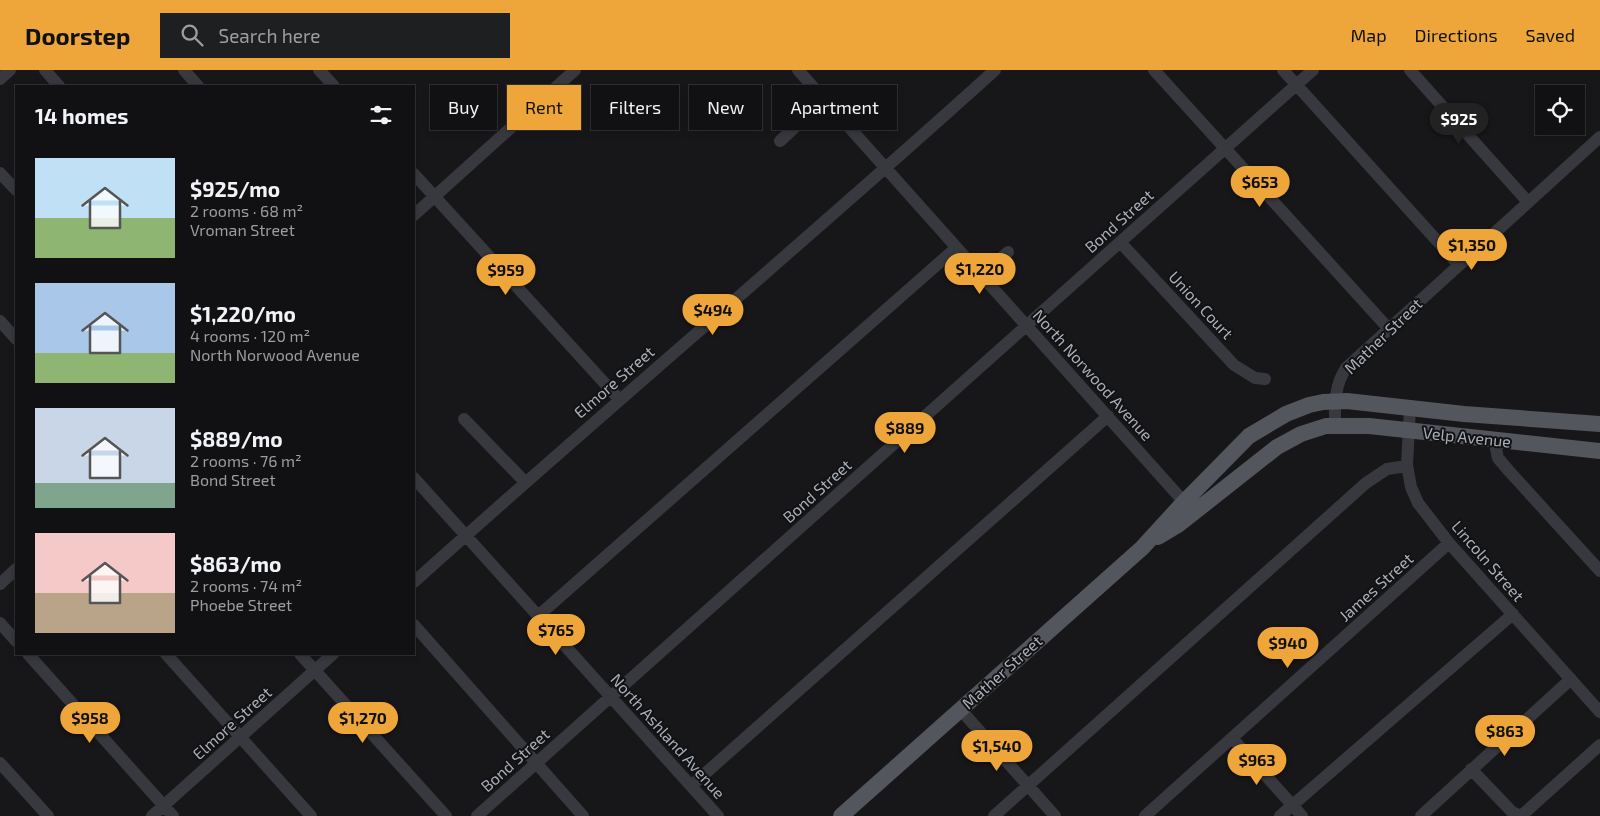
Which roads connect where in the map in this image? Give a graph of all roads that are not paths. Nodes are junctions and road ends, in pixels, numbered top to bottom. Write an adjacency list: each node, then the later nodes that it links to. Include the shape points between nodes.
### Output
1 (10, 70): 12 (street)
2 (45, 70): 13 (street)
3 (184, 70): 14 (street)
4 (319, 70): 15 (street)
5 (576, 70): 27 (street)
6 (798, 70): 16 (street, North Norwood Avenue)
7 (995, 70): 23 (street, Elmore Street)
8 (1154, 70): 22 (street)
9 (1283, 70): 17 (street)
10 (1313, 70): 17 (street, Bond Street)
11 (1410, 70): 28 (street)
12 (0, 79)
13 (58, 85)
14 (197, 85)
15 (333, 85)
16 (811, 85)
17 (1296, 85): 22 (street, Bond Street); 33 (street)
18 (792, 130): 21 (street)
19 (852, 130): 23 (street, North Norwood Avenue)
20 (1600, 138): 28 (street, Mather Street)
21 (780, 141)
22 (1224, 149): 30 (street, Bond Street); 37 (street)
23 (887, 168): 31 (street, North Norwood Avenue); 40 (street, Elmore Street)
24 (0, 172): 26 (street)
25 (415, 175): 27 (street)
26 (15, 189)
27 (434, 197): 29 (street); 40 (street)
28 (1528, 202): 33 (street, Mather Street)
29 (415, 214)
30 (1120, 242): 36 (street, Bond Street); 39 (street, Union Court, via 1234,365 1255,378)
31 (956, 248): 34 (street, North Norwood Avenue); 62 (street)
32 (1008, 252): 34 (street)
33 (1458, 264): 37 (street, Mather Street)
34 (981, 276): 36 (street, North Norwood Avenue)
35 (1, 323): 38 (street)
36 (1027, 326): 43 (street, North Norwood Avenue); 72 (street, Bond Street)
37 (1388, 328): 41 (street, Mather Street, via 1346,368 1338,383)
38 (15, 338)
39 (1265, 379)
40 (619, 399): 52 (street, Elmore Street)
41 (1335, 401): 42 (main road, Velp Avenue); 46 (street, Mather Street); 53 (main road, Mather Street, via 1309,405 1258,429)
42 (1410, 408): 45 (main road, Velp Avenue); 47 (street, Lincoln Street)
43 (1108, 416): 53 (street, North Norwood Avenue); 81 (street)
44 (464, 419): 52 (street)
45 (1600, 424)
46 (1334, 425): 47 (main road, Velp Avenue); 56 (main road, Mather Street, via 1308,432 1277,447 1178,525)
47 (1408, 431): 48 (main road, Velp Avenue); 50 (street, Lincoln Street)
48 (1494, 440): 49 (main road, Velp Avenue); 58 (street, via 1498,458)
49 (1600, 450)
50 (1407, 466): 55 (street, Lincoln Street, via 1414,495); 82 (street, via 1387,469 1366,483)
51 (415, 479): 54 (street, North Ashland Avenue)
52 (525, 482): 54 (street, Elmore Street)
53 (1184, 502): 56 (main road, Mather Street)
54 (465, 536): 59 (street, Elmore Street); 62 (street, North Ashland Avenue)
55 (1450, 543): 61 (street, Lincoln Street); 76 (street, James Street)
56 (1142, 548): 73 (main road, Mather Street)
57 (15, 571): 60 (street)
58 (1600, 571)
59 (415, 581)
60 (0, 584)
61 (1513, 614): 71 (street, Lincoln Street); 83 (street)
62 (538, 616): 72 (street, North Ashland Avenue)
63 (0, 623): 65 (street)
64 (415, 626): 79 (street)
65 (15, 640)
66 (29, 655): 84 (street)
67 (167, 655): 75 (street)
68 (301, 655): 70 (street)
69 (332, 655): 70 (street, Elmore Street)
70 (315, 670): 75 (street, Elmore Street); 89 (street)
71 (1571, 679): 74 (street, Lincoln Street); 80 (street)
72 (610, 697): 79 (street, Bond Street); 81 (street, North Ashland Avenue)
73 (960, 710): 82 (street); 93 (main road, Mather Street)
74 (1600, 712)
75 (240, 737): 84 (street, Elmore Street); 88 (street)
76 (1232, 738): 83 (street); 96 (street, James Street)
77 (1600, 745): 100 (street)
78 (0, 763): 85 (street)
79 (536, 763): 90 (street, Bond Street); 91 (street)
80 (1471, 769): 99 (street); 100 (street, via 1512,812)
81 (691, 786): 92 (street, North Ashland Avenue)
82 (1028, 786): 94 (street); 95 (street)
83 (1292, 805): 97 (street); 98 (street)
84 (164, 806): 86 (street, Elmore Street); 87 (street)
85 (48, 816)
86 (152, 816)
87 (173, 816)
88 (311, 816)
89 (446, 816)
90 (477, 816)
91 (583, 816)
92 (718, 816)
93 (840, 816)
94 (994, 816)
95 (1055, 816)
96 (1145, 816)
97 (1280, 816)
98 (1302, 816)
99 (1421, 816)
100 (1521, 816)

